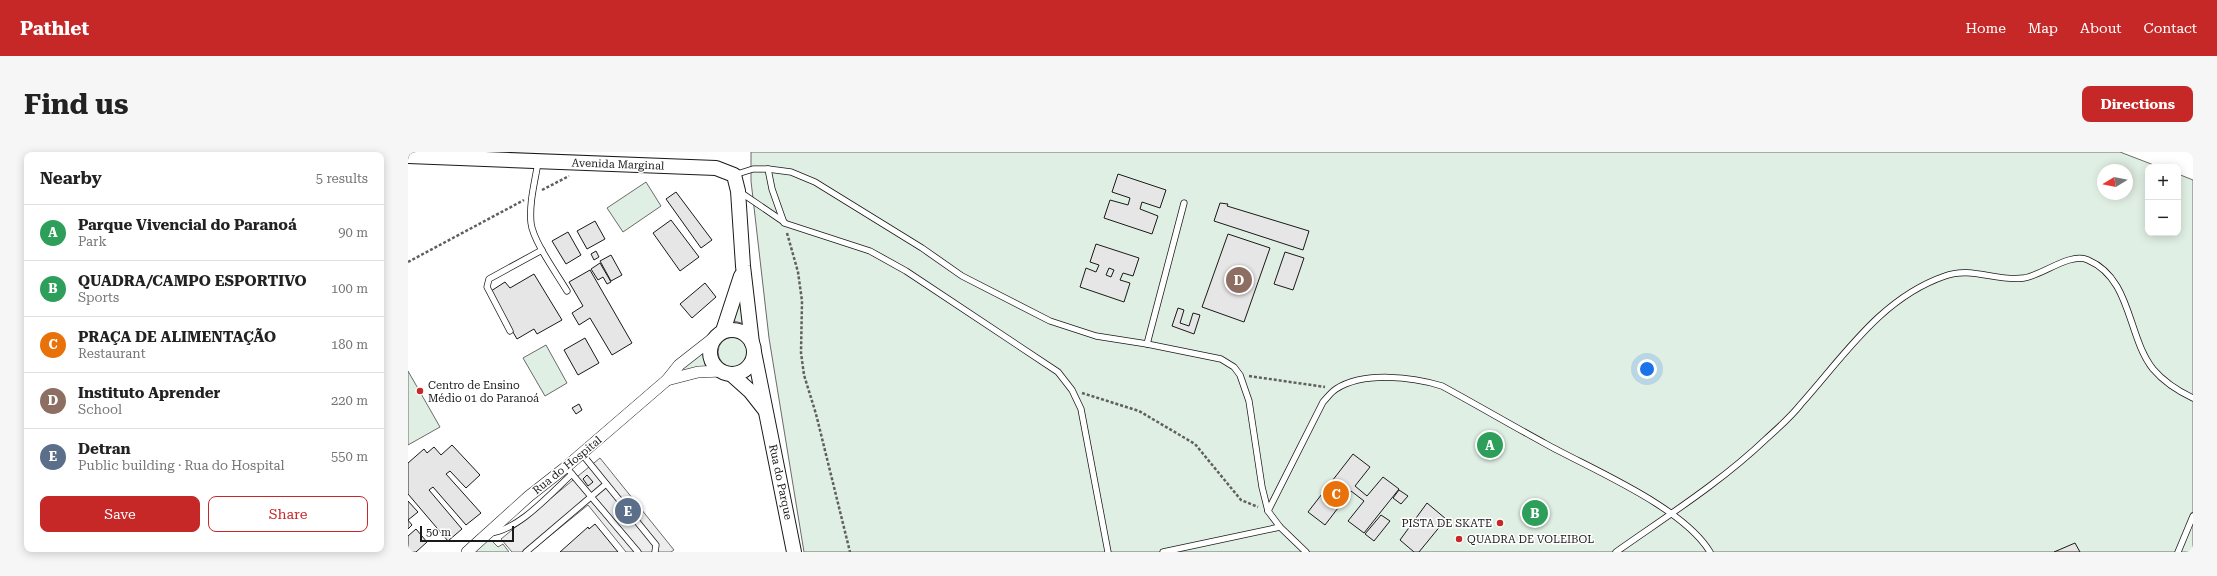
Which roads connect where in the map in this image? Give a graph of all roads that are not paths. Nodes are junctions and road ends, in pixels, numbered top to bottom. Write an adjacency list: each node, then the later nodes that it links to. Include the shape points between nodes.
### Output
1 (408, 156): 2 (street, Avenida Marginal)
2 (538, 161): 4 (street, Avenida Marginal, via 716,168); 8 (lane, via 532,196 531,225)
3 (768, 168): 4 (lane, via 753,169); 7 (lane, via 772,189); 13 (lane, via 791,172 815,182 922,248 962,276 1050,321 1096,336)
4 (734, 175): 5 (street)
5 (738, 191): 7 (lane); 9 (street)
6 (1184, 203): 13 (lane)
7 (784, 223): 32 (lane, via 870,251 906,271 1058,372 1072,390 1081,410)
8 (542, 250): 10 (lane); 11 (lane, via 489,279 487,287)
9 (743, 266): 12 (street, via 738,288); 14 (street)
10 (567, 291)
11 (510, 331)
12 (720, 334): 14 (street, via 730,330 744,333); 15 (street, via 712,342 710,355 712,362); 16 (street, via 679,364)
13 (1147, 344): 23 (lane, via 1221,359 1234,367 1240,375 1249,401)
14 (753, 348): 15 (street, via 749,365 738,373); 18 (street, Rua do Parque)
15 (726, 372): 16 (street, via 698,372); 18 (street, Rua do Parque, via 750,391)
16 (667, 380): 19 (street, Rua do Hospital)
17 (2193, 398): 24 (lane, via 2166,382 2152,368 2122,296 2112,279 2090,260 2081,257 2066,261 2025,278 2006,279 1971,272 1946,275 1893,303 1872,322 1800,406 1764,441)
18 (767, 412): 31 (street, Rua do Parque)
19 (582, 454): 20 (street, Rua do Hospital); 21 (lane)
20 (569, 471): 22 (lane); 27 (street, Rua do Hospital, via 529,496)
21 (606, 484): 22 (lane); 30 (lane, via 656,546)
22 (591, 497): 28 (lane); 29 (lane)
23 (1268, 512): 24 (lane, via 1323,402 1336,389 1352,382 1402,378 1442,386 1628,487); 26 (lane)
24 (1670, 514): 35 (lane); 36 (lane, via 1702,539)
25 (2193, 516): 37 (lane)
26 (1280, 527): 33 (lane); 34 (lane)
27 (468, 552)
28 (526, 552)
29 (638, 552)
30 (655, 552)
31 (794, 552)
32 (1108, 552)
33 (1163, 552)
34 (1306, 552)
35 (1616, 552)
36 (1710, 552)
37 (2178, 552)

